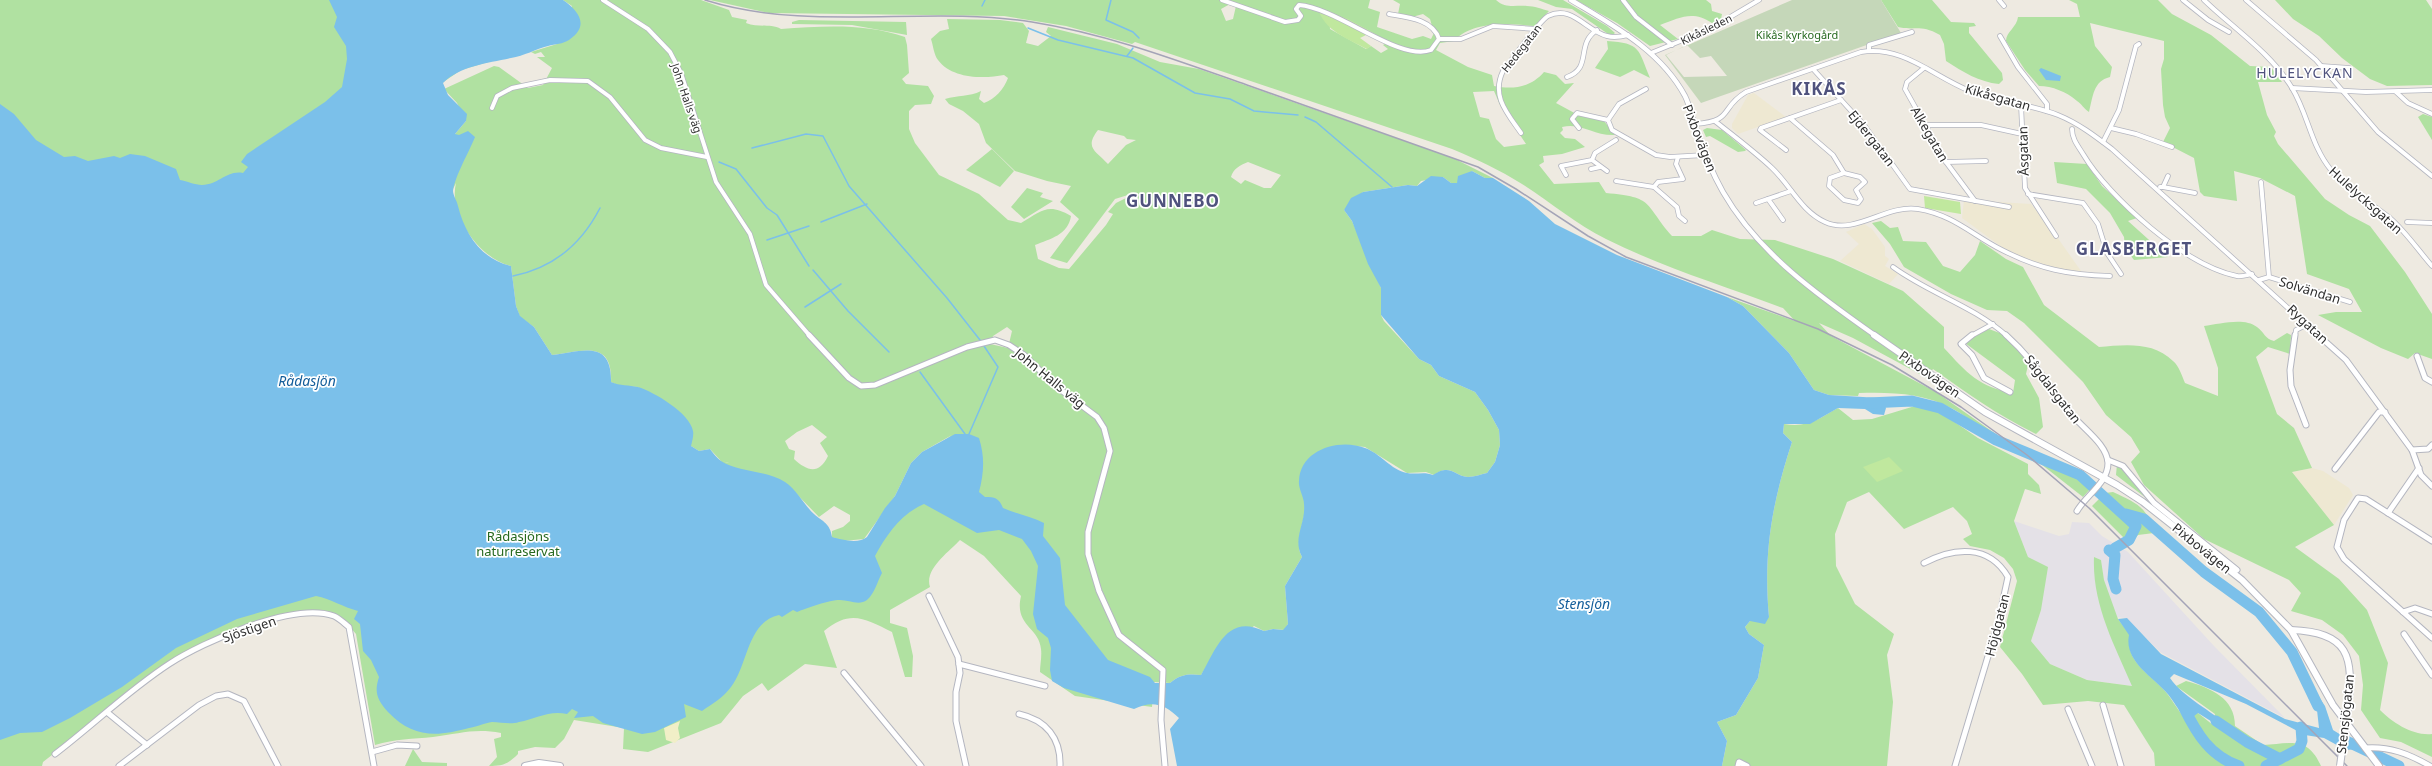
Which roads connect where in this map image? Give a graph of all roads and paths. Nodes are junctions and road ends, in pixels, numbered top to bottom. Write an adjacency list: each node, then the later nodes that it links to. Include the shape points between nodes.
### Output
1 (603, 0): 55 (street, John Halls väg, via 648,29 670,52 681,73)
2 (1222, 0): 12 (street, via 1285,22 1298,20 1301,16 1297,8 1307,3 1314,3)
3 (1571, 0): 18 (street, Pixbovägen)
4 (1623, 0): 22 (street, via 1633,14)
5 (1759, 0): 22 (street, Kikåsleden, via 1710,29)
6 (1999, 0): 10 (street)
7 (2183, 0): 17 (street, via 2208,20)
8 (2204, 0): 30 (street, Hulelycksgatan, via 2276,68)
9 (2246, 0): 25 (street)
10 (2004, 6)
11 (1389, 14): 20 (street, via 1426,24 1436,32)
12 (1344, 15)
13 (1356, 21): 20 (street, via 1410,51 1428,52)
14 (1536, 29): 15 (street, Hedegatan, via 1547,16 1556,11 1564,11 1579,15); 20 (street, via 1499,25 1484,28 1458,40); 48 (street, Hedegatan, via 1498,81 1498,96)
15 (1597, 30): 18 (street, Hedegatan, via 1612,39); 29 (street, via 1590,34 1583,44 1584,60 1580,69)
16 (1912, 32): 23 (street, via 1872,44)
17 (2230, 32)
18 (1628, 35): 24 (street, Pixbovägen)
19 (2000, 36): 38 (street, via 2018,67 2047,104)
20 (1439, 39)
21 (2139, 44): 46 (street, via 2136,46 2129,83)
22 (1672, 45): 24 (street, Kikåsleden)
23 (1869, 50): 26 (street, Kikåsgatan, via 1898,54); 28 (street)
24 (1651, 53): 43 (street, Pixbovägen, via 1680,90)
25 (2321, 66): 27 (street); 33 (street)
26 (1924, 68): 36 (street, Kikåsgatan, via 1970,91); 44 (street, Alkegatan, via 1907,82 1905,88)
27 (2349, 68)
28 (1813, 69): 35 (street, Ejdergatan); 42 (street, via 1738,96 1725,117)
29 (1567, 77)
30 (2292, 88): 33 (street); 84 (street, Hulelycksgatan, via 2308,122 2316,148 2330,170 2345,185 2390,218)
31 (1646, 89): 41 (street, via 1619,104)
32 (2432, 90): 34 (street)
33 (2343, 91): 34 (street); 66 (street, via 2378,132)
34 (2396, 92): 39 (street, via 2408,103)
35 (1841, 100): 40 (street); 76 (street, Ejdergatan, via 1870,133 1913,191)
36 (2021, 105): 38 (street, Kikåsgatan); 49 (street, Åsgatan)
37 (492, 108): 55 (street, John Halls väg, via 497,96 512,88 550,80 588,81 603,90 645,140 660,148)
38 (2047, 111): 51 (street, Kikåsgatan, via 2076,124)
39 (2432, 114)
40 (1790, 118): 53 (street, via 1760,130); 63 (street, via 1833,156)
41 (1608, 120): 45 (street, via 1577,113 1572,119); 56 (street, via 1612,130 1656,154)
42 (1716, 122): 43 (street); 72 (street, via 1773,170)
43 (1695, 124): 54 (street, Pixbovägen)
44 (1924, 125): 49 (street, via 1981,125); 59 (street, Alkegatan)
45 (1579, 128)
46 (2111, 128): 51 (street); 52 (street, via 2142,136)
47 (2072, 129): 87 (street, via 2076,142 2110,191 2138,215 2195,257 2236,276)
48 (1521, 133)
49 (2022, 134): 74 (street, Åsgatan, via 2023,180)
50 (1616, 140): 57 (street, via 1595,153)
51 (2103, 142): 70 (street, Rygatan)
52 (2172, 148)
53 (1786, 150)
54 (1705, 155): 56 (street); 104 (street, Pixbovägen, via 1723,192 1743,221 1769,251 1804,283 1985,412)
55 (707, 157): 140 (street, John Halls väg, via 716,182 750,234 766,285 837,367 855,383 865,386 876,385 967,347 996,340 1024,355 1057,387 1097,417 1104,428 1110,451 1088,532 1088,554 1099,591 1119,635 1132,648 1160,667 1164,678 1161,710)
56 (1678, 157): 69 (street, via 1676,164 1683,179 1658,182)
57 (1592, 160): 60 (street); 64 (street, via 1562,166)
58 (1986, 161): 59 (street)
59 (1946, 162): 76 (street, Alkegatan)
60 (1600, 167): 61 (street); 62 (street)
61 (1591, 169)
62 (1607, 171)
63 (1844, 173): 63 (street, via 1830,178 1829,186 1844,200 1858,203 1861,200 1856,190 1864,182 1860,177)
64 (1566, 175)
65 (2168, 176): 71 (street)
66 (2432, 176)
67 (1616, 181): 69 (street)
68 (2261, 182): 89 (street)
69 (1654, 187): 80 (street, via 1677,207 1680,216)
70 (2154, 187): 71 (street); 87 (street, Rygatan)
71 (2163, 187): 73 (street)
72 (1791, 191): 75 (street); 88 (street, via 1810,214 1830,224 1848,226 1893,210 1918,209 1957,221 2001,250 2042,268 2079,276)
73 (2195, 193)
74 (2028, 194): 83 (street, Åsgatan); 86 (street, via 2082,203 2098,224 2107,253)
75 (1768, 200): 77 (street); 79 (street)
76 (1975, 201): 78 (street, via 1998,203)
77 (1756, 203)
78 (2009, 207)
79 (1783, 220)
80 (1686, 221)
81 (2407, 222): 82 (street)
82 (2432, 223)
83 (2056, 236)
84 (2432, 266)
85 (1893, 267): 92 (street, Sågdalsgatan, via 1962,304)
86 (2121, 274)
87 (2252, 274): 90 (street, Rygatan)
88 (2110, 276)
89 (2269, 277): 90 (street); 91 (street, Solvändan)
90 (2259, 280): 93 (street, Rygatan)
91 (2350, 302)
92 (1993, 324): 96 (street, via 1973,334 1961,344 1972,355 1984,378); 101 (street, Sågdalsgatan, via 2025,352 2042,372)
93 (2308, 324): 97 (street, Rygatan, via 2356,372); 98 (street, via 2296,330 2290,370 2291,386)
94 (2417, 356): 95 (street, via 2425,378)
95 (2432, 382)
96 (2010, 392)
97 (2385, 412): 100 (street, Rygatan); 103 (street, via 2379,412)
98 (2306, 425)
99 (2432, 445): 100 (street, via 2428,449)
100 (2412, 450): 102 (street, Rygatan)
101 (2108, 460): 104 (street); 110 (street, Sågdalsgatan, via 2123,466 2159,508)
102 (2419, 468): 105 (street, Rygatan, via 2421,475); 107 (street)
103 (2336, 469)
104 (2105, 478): 106 (street); 114 (street, Pixbovägen, via 2143,502 2220,562 2264,601)
105 (2432, 486)
106 (2077, 511)
107 (2388, 513): 108 (street); 112 (street, via 2361,498 2356,501 2344,520 2338,550 2344,559)
108 (2432, 541)
109 (1924, 563): 142 (street, Höjdgatan, via 1948,555 1978,552 1996,560 2008,577 1998,622)
110 (2237, 570)
111 (929, 596): 118 (street, via 953,643)
112 (2403, 612): 113 (street, via 2415,608); 115 (street)
113 (2432, 614)
114 (2291, 630): 126 (street, Pixbovägen, via 2333,705); 145 (street, Stensjögatan, bridge, via 2316,631 2343,649 2350,662 2351,686)
115 (2430, 632): 117 (street)
116 (2404, 634): 120 (street)
117 (2432, 638)
118 (959, 664): 121 (street); 138 (street, via 956,721)
119 (844, 673): 137 (street)
120 (2432, 675)
121 (1045, 686)
122 (2103, 705): 144 (street)
123 (2068, 709): 143 (street)
124 (108, 713): 127 (street); 129 (street, Sjöstigen, via 175,660 218,640 297,613 328,614 345,622 352,634); 130 (street, Sjöstigen)
125 (1019, 714): 139 (street, via 1037,719 1050,730 1061,751)
126 (2363, 745): 146 (street, Pixbovägen); 147 (street, via 2407,754)
127 (147, 746): 132 (street); 133 (street, via 207,700 234,694 244,701)
128 (417, 746): 129 (street, via 390,746)
129 (372, 752): 134 (street, Sjöstigen)
130 (54, 754)
131 (1738, 764): 141 (street)
132 (119, 766)
133 (278, 766)
134 (374, 766)
135 (525, 766): 136 (street)
136 (560, 766)
137 (921, 766)
138 (966, 766)
139 (1060, 766)
140 (1165, 766)
141 (1747, 766)
142 (1955, 766)
143 (2092, 766)
144 (2121, 766)
145 (2340, 766)
146 (2379, 766)
147 (2430, 766)

